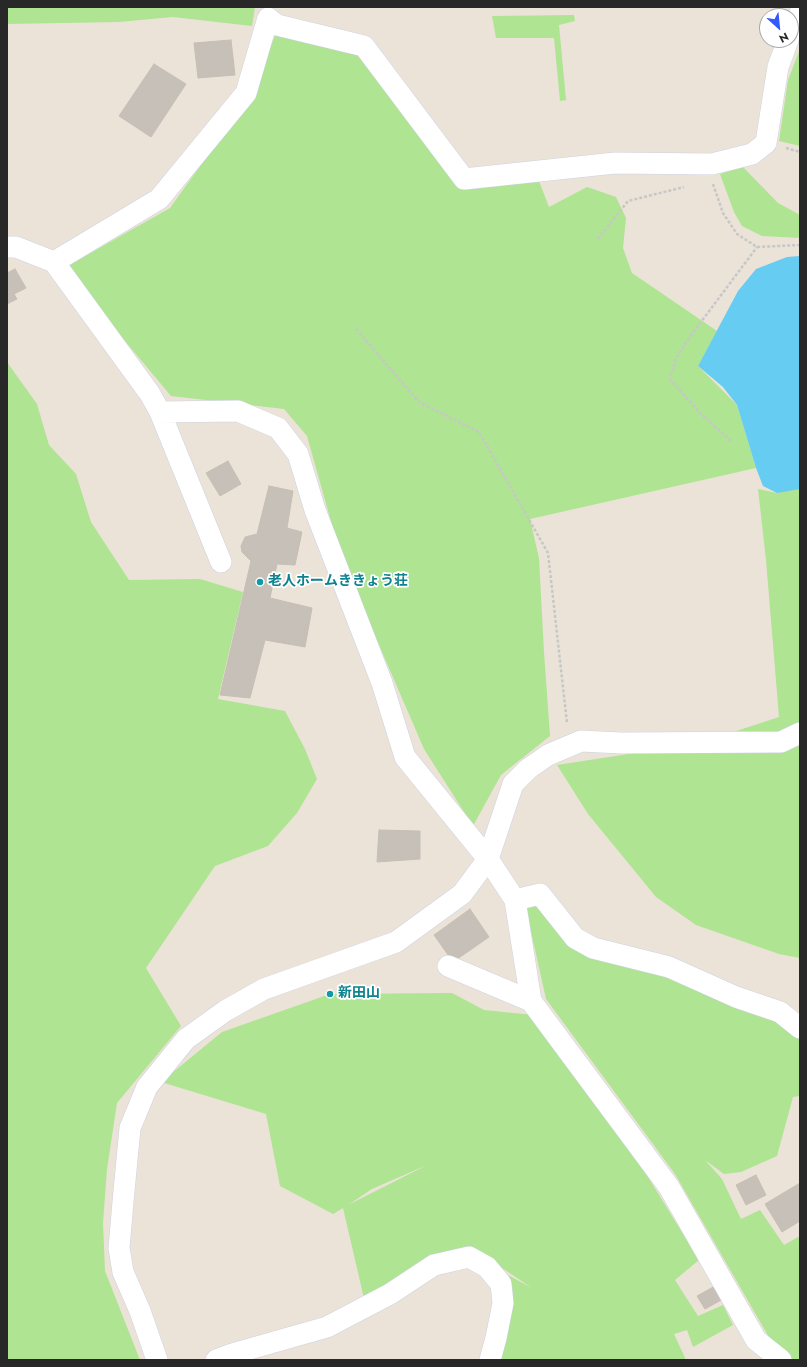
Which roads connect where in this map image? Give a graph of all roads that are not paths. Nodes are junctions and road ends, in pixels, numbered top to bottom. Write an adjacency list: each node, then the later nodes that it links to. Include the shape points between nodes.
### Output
1 (785, 48): 3 (street, via 778,67 766,143 752,154 712,164 615,163 464,179 364,46 277,24 268,18 246,93 159,199)
2 (7, 247): 3 (street, via 16,247)
3 (54, 262): 4 (street, via 150,394)
4 (160, 412): 5 (street); 7 (street, via 238,411 278,428 298,454 315,510 382,683 405,757)
5 (221, 562)
6 (800, 733): 7 (street, via 782,742 581,741 548,755 513,784)
7 (488, 859): 8 (street); 12 (street, via 462,894 396,942 264,989 225,1011 186,1039 147,1087 130,1128 119,1248 123,1272)
8 (515, 900): 10 (street); 11 (street, via 540,894 575,938 594,948 669,967 736,997 780,1012)
9 (448, 966): 10 (street)
10 (531, 1001): 15 (street, via 669,1187 756,1340)
11 (800, 1028)
12 (157, 1360)
13 (216, 1360): 14 (street, via 327,1327 390,1294 434,1265 469,1257 487,1267 501,1284 503,1303)
14 (490, 1360)
15 (781, 1360)

